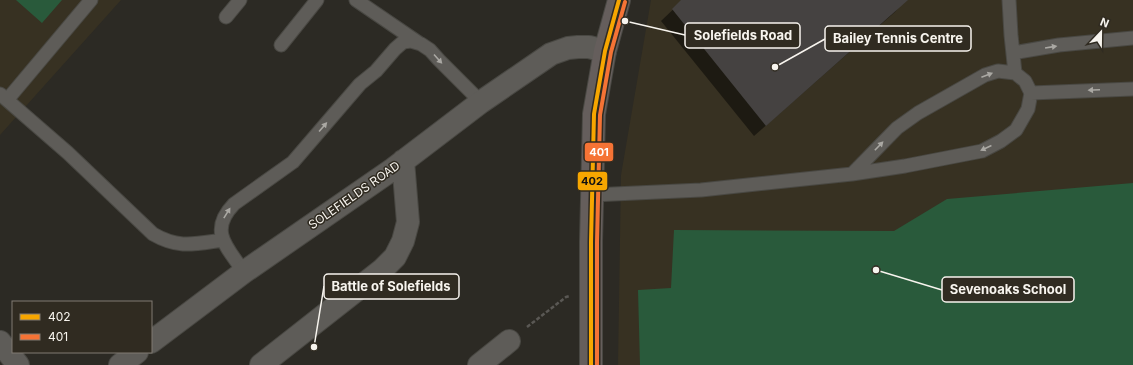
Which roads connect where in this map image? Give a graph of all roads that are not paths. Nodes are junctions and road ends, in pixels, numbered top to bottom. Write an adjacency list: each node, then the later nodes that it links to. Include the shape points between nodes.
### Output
1 (91, 0): 16 (lane)
2 (240, 0): 7 (lane)
3 (316, 0): 10 (lane)
4 (356, 0): 9 (lane)
5 (619, 0): 11 (main road)
6 (1009, 0): 12 (lane)
7 (226, 17)
8 (1133, 38): 12 (lane, one-way to 8, via 1059,45)
9 (421, 44): 17 (lane, one-way to 17); 21 (lane, one-way to 9, via 220,231 222,223 227,211 234,204 293,162 360,84 376,71 395,48 403,42)
10 (281, 45)
11 (604, 51): 17 (street, SOLEFIELDS ROAD, via 578,47 551,54); 20 (main road, via 594,114)
12 (1013, 53): 13 (lane)
13 (1016, 73): 15 (lane, via 1025,81); 19 (lane, one-way to 13, via 897,128 918,113 985,75 998,71)
14 (1133, 89): 15 (lane, one-way to 15)
15 (1031, 93): 19 (lane, one-way to 19, via 1028,109 1016,130 982,150)
16 (3, 97): 21 (lane, via 68,153 153,234 166,241 180,244)
17 (481, 102): 18 (street, SOLEFIELDS ROAD)
18 (403, 161): 22 (street, SOLEFIELDS ROAD); 29 (street, via 408,222 395,258)
19 (852, 174): 20 (lane, via 701,190)
20 (592, 195): 31 (main road)
21 (223, 240): 22 (lane)
22 (244, 272): 23 (street, SOLEFIELDS ROAD)
23 (152, 341)
24 (509, 341): 30 (street)
25 (0, 342): 27 (street)
26 (136, 353): 28 (street)
27 (18, 365)
28 (120, 365)
29 (261, 365)
30 (480, 365)
31 (591, 365)

